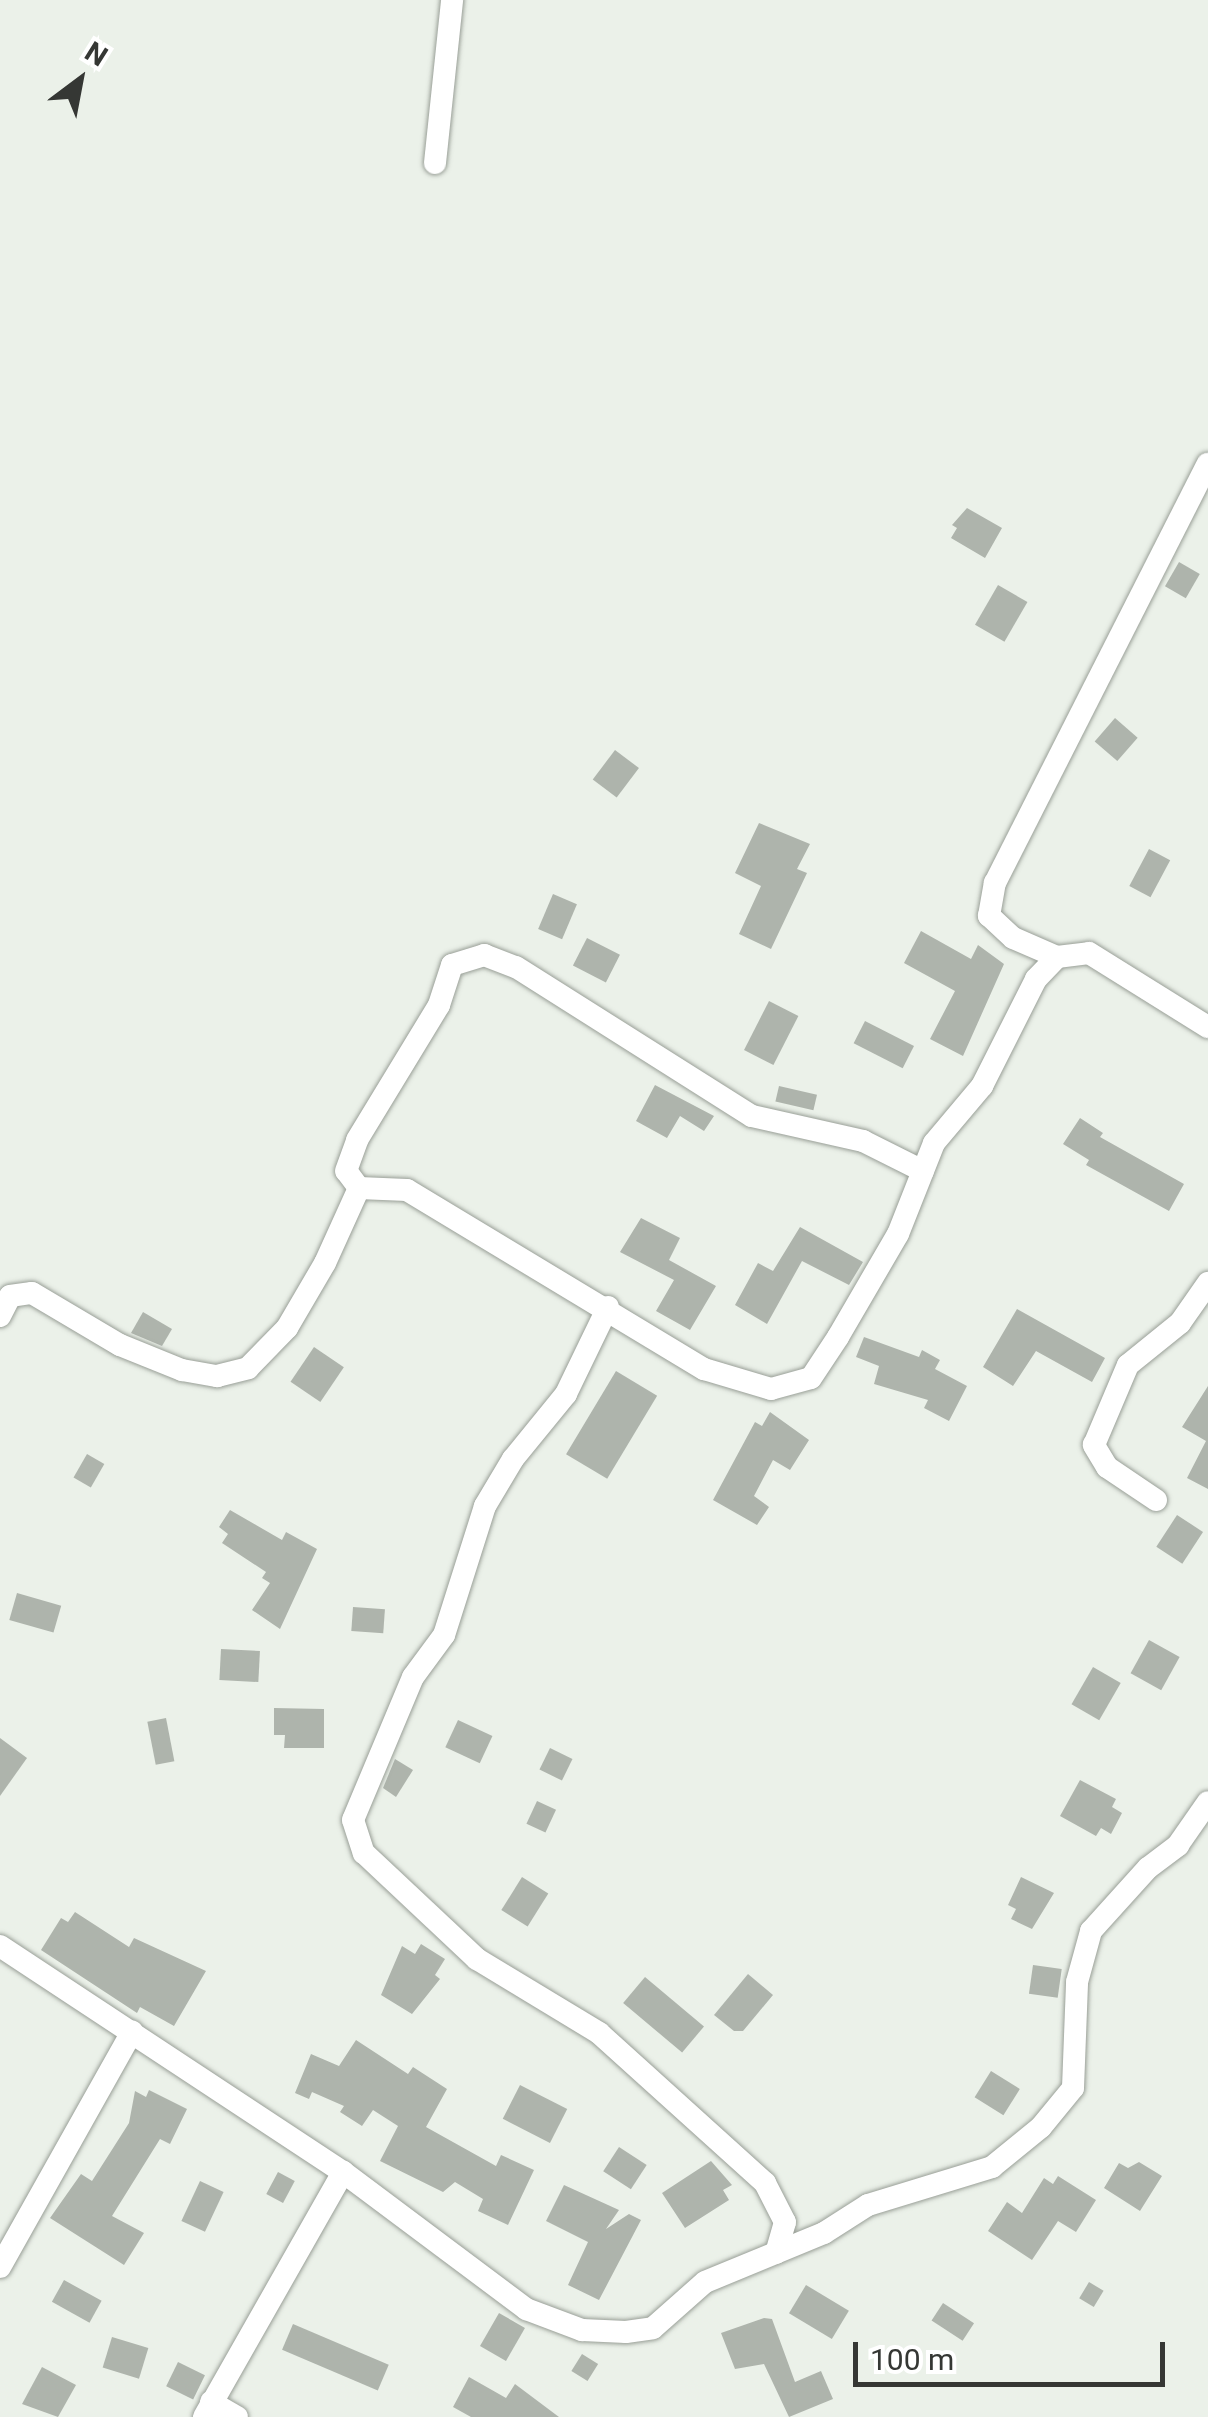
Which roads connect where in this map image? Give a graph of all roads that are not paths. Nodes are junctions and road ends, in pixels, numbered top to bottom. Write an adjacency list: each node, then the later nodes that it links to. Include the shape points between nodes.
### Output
1 (452, 0): 2 (street)
2 (435, 162)
3 (1208, 464): 4 (street, via 994,882 989,916 1013,938)
4 (1057, 957): 5 (street, via 1090,953); 6 (street, via 1036,979 1005,1050 934,1143)
5 (1208, 1027)
6 (923, 1170): 7 (street, via 864,1141 752,1116 516,967 484,955 452,965 439,1004 374,1102 346,1171); 9 (street, via 864,1298 811,1378 771,1389 704,1369)
7 (360, 1188): 9 (street, via 407,1190); 10 (street, via 288,1328 248,1368 217,1376 182,1370 120,1345 32,1294 10,1296)
8 (1208, 1283): 11 (street, via 1180,1323 1128,1365 1094,1445 1108,1467)
9 (608, 1306): 16 (street, via 566,1394 512,1458 485,1506 444,1636 413,1677 353,1820 364,1854 477,1959 599,2033 764,2183 785,2222)
10 (0, 1316)
11 (1156, 1500)
12 (1208, 1802): 16 (street, via 1178,1846 1148,1868 1092,1931 1077,1982 1073,2088 1041,2127 966,2180 868,2206)
13 (0, 1946): 14 (street)
14 (132, 2032): 15 (street); 17 (street)
15 (343, 2172): 16 (street, via 526,2310 582,2330 653,2328 705,2282); 18 (street)
16 (776, 2253)
17 (3, 2255)
18 (207, 2410): 19 (street)
19 (237, 2417)

